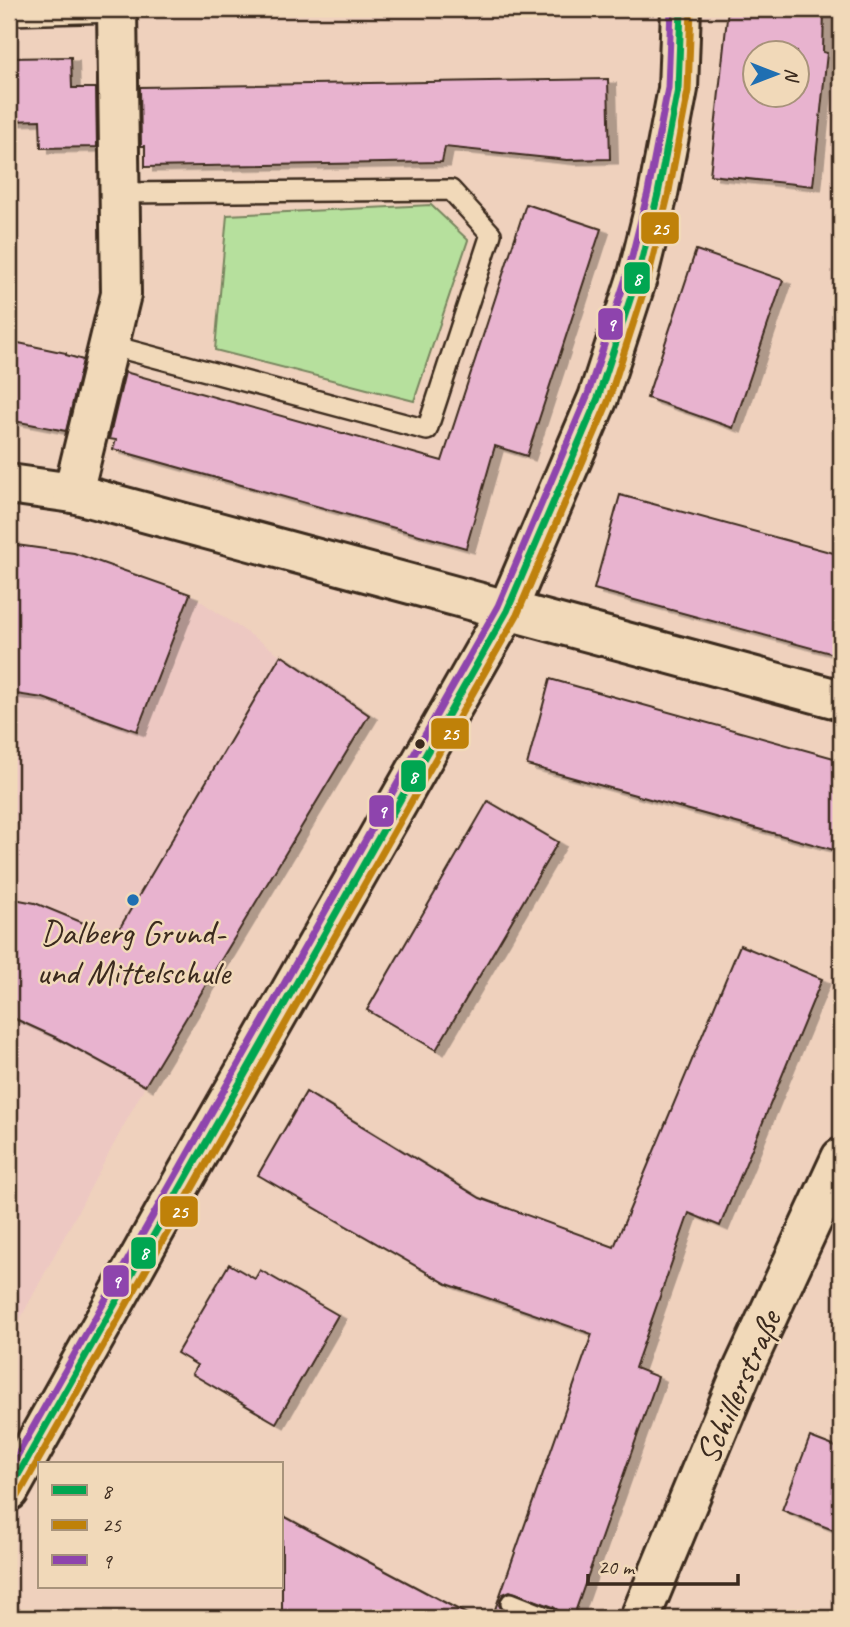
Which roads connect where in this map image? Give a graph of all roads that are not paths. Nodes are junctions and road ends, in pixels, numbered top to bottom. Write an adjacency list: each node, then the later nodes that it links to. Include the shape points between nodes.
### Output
1 (681, 9): 8 (street, via 678,89 638,275 598,398)
2 (117, 10): 3 (lane); 4 (street)
3 (9, 15)
4 (120, 193): 5 (street, via 121,294); 5 (lane, via 451,190 491,234 427,430)
5 (109, 345): 7 (street)
6 (9, 484): 7 (street)
7 (73, 493): 8 (street)
8 (507, 611): 9 (street); 11 (street)
9 (841, 700)
10 (841, 1158): 14 (street, Schillerstraße, via 741,1374)
11 (9, 1492)
12 (511, 1603): 13 (lane)
13 (549, 1618)
14 (640, 1618)

